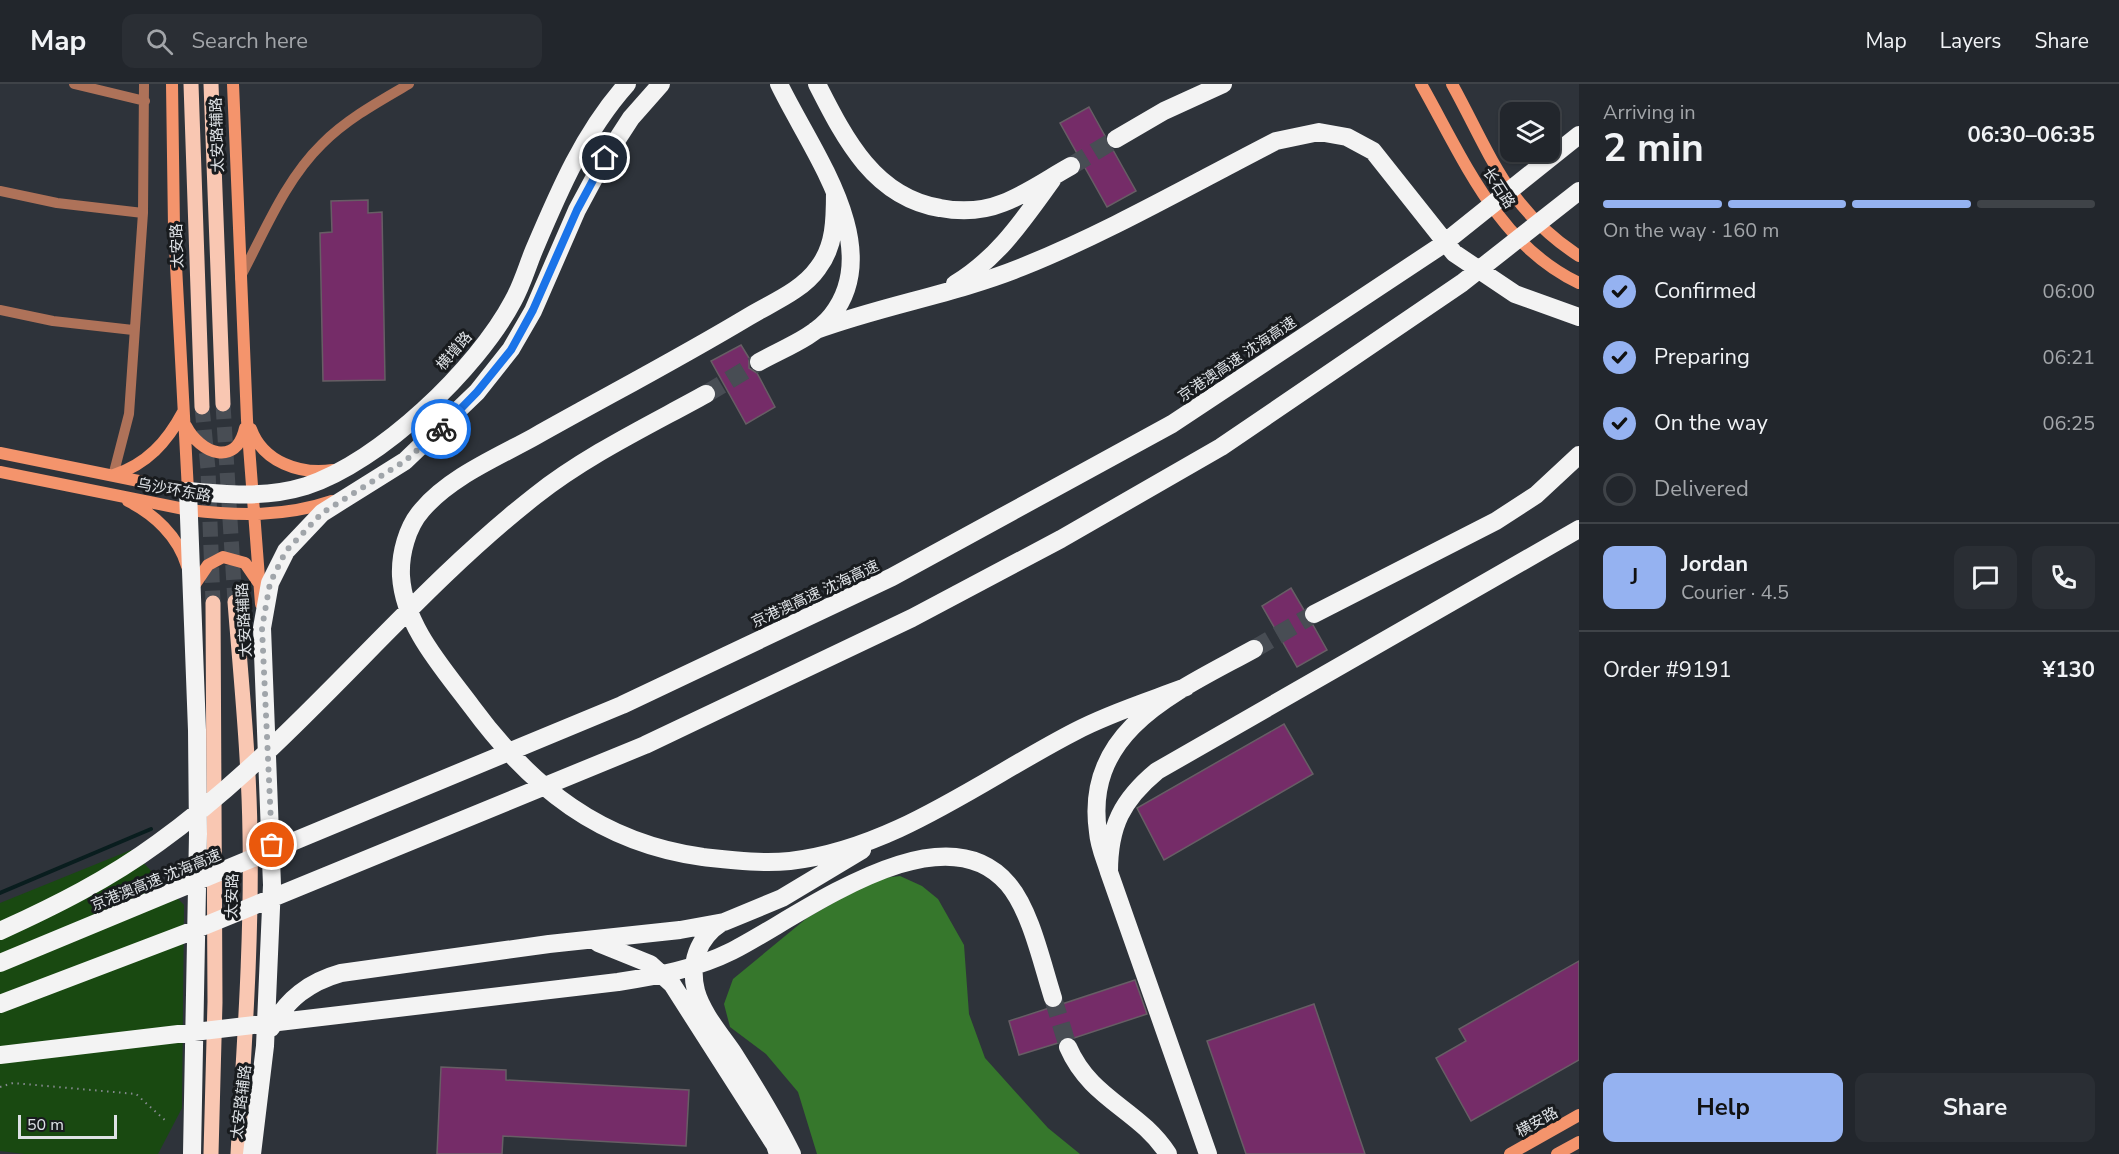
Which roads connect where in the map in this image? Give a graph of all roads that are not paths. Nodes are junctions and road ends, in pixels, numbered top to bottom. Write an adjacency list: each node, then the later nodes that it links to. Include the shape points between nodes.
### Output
1 (74, 84): 17 (street)
2 (144, 84): 17 (street)
3 (172, 84): 38 (main road, via 174,228)
4 (191, 84): 37 (main road, 太安路)
5 (211, 84): 36 (main road)
6 (233, 84): 27 (main road, 太安路辅路)
7 (409, 84): 27 (street, via 360,111 321,145 290,184)
8 (627, 84): 42 (highway, 横增路, via 606,106 581,146 514,300 491,335 458,377 422,411)
9 (661, 84): 48 (highway, via 631,118 605,158 511,350 477,392 405,461)
10 (768, 84): 19 (highway)
11 (779, 84): 19 (highway)
12 (817, 84): 18 (highway)
13 (823, 84): 18 (highway)
14 (1223, 84): 21 (highway)
15 (1421, 84): 28 (main road, 长石路, via 1493,209 1515,237 1538,259)
16 (1452, 84): 26 (main road, 长石路, via 1491,163 1516,200 1541,229)
17 (144, 101): 25 (street)
18 (829, 108): 29 (highway, via 874,176 898,194 923,205 978,210 1002,203 1064,170 993,256)
19 (794, 115): 24 (highway)
20 (1579, 135): 65 (highway, 京港澳高速 沈海高速, via 1439,247 1172,424 892,577 622,705)
21 (1116, 139)
22 (0, 191): 25 (street, via 57,203)
23 (1579, 191): 67 (highway, via 1462,283 1221,447 912,618 645,745 192,931)
24 (835, 192): 33 (highway, via 847,222 851,272 844,297); 60 (highway, via 830,247 803,284 467,473 420,512 409,530 401,578 405,600 425,643 491,733 546,790 600,824 660,848 755,861 822,855)
25 (144, 213): 32 (street)
26 (1579, 256)
27 (240, 278): 39 (main road, 太安路辅路)
28 (1579, 282)
29 (940, 294): 31 (highway, via 1023,267 1276,141 1319,132 1347,137 1373,152 1454,253 1515,294); 33 (highway)
30 (0, 310): 32 (street)
31 (1579, 317)
32 (133, 330): 44 (street, via 129,414)
33 (816, 330): 34 (highway)
34 (759, 362)
35 (706, 394): 63 (highway, via 572,470 503,522 226,789 159,843 106,878)
36 (222, 404)
37 (202, 407)
38 (184, 416): 39 (main road, via 198,444 219,453 234,448 240,441); 44 (main road, via 158,449 136,466); 45 (main road)
39 (247, 420): 42 (main road, via 254,438 280,463 320,472); 47 (main road, 太安路辅路)
40 (0, 453): 44 (main road, 乌沙环东路)
41 (1579, 455): 56 (highway, via 1536,495 1468,536)
42 (344, 468): 47 (highway, 横增路, via 304,486)
43 (0, 472): 46 (main road, 乌沙环东路)
44 (112, 476): 45 (main road, 乌沙环东路)
45 (188, 491): 47 (highway, 横增路); 49 (highway)
46 (116, 495): 49 (main road, 乌沙环东路); 53 (main road, via 156,519 171,536 184,558)
47 (253, 495): 50 (main road, 太安路辅路)
48 (344, 497): 50 (main road, 乌沙环东路, via 306,510); 57 (highway, via 322,513 286,551 270,583)
49 (189, 510): 50 (main road, 乌沙环东路); 53 (highway)
50 (255, 515): 52 (main road, 太安路辅路)
51 (1579, 529): 61 (highway, via 1157,771 1138,786 1116,822 1109,846)
52 (260, 585): 53 (main road, via 245,563 223,557 208,565); 57 (main road, 太安路辅路)
53 (193, 587): 74 (highway, via 198,834)
54 (235, 602): 76 (main road, 太安路, via 248,755 250,877 248,1002)
55 (213, 603): 75 (main road, 太安路)
56 (1314, 614)
57 (262, 628): 68 (highway, 太安路辅路, via 272,837)
58 (1254, 649): 59 (highway)
59 (1186, 687): 60 (highway, via 1077,730); 61 (highway, via 1130,728 1114,746 1102,769 1096,812)
60 (892, 833): 62 (highway, via 782,898)
61 (1109, 872): 82 (highway)
62 (724, 922): 64 (highway); 80 (highway, via 707,932 699,945 695,959 697,992 768,1107)
63 (0, 931)
64 (591, 941): 68 (highway, via 333,975 310,984 286,1005); 79 (highway, via 650,964 672,984)
65 (0, 963)
66 (1053, 998): 70 (highway, via 1020,903 1007,883 983,865 957,857 929,857 899,863 855,881 721,956 650,977)
67 (0, 1004)
68 (266, 1038): 71 (highway, 太安路辅路)
69 (1068, 1047): 81 (highway, via 1087,1081 1141,1124)
70 (0, 1055)
71 (262, 1079): 77 (highway, 太安路辅路); 78 (main road)
72 (1579, 1116): 83 (main road, 横安路)
73 (1579, 1142): 84 (main road)
74 (192, 1154)
75 (211, 1154)
76 (238, 1154)
77 (252, 1154)
78 (259, 1154)
79 (778, 1154)
80 (792, 1154)
81 (1168, 1154)
82 (1208, 1154)
83 (1510, 1154)
84 (1557, 1154)

